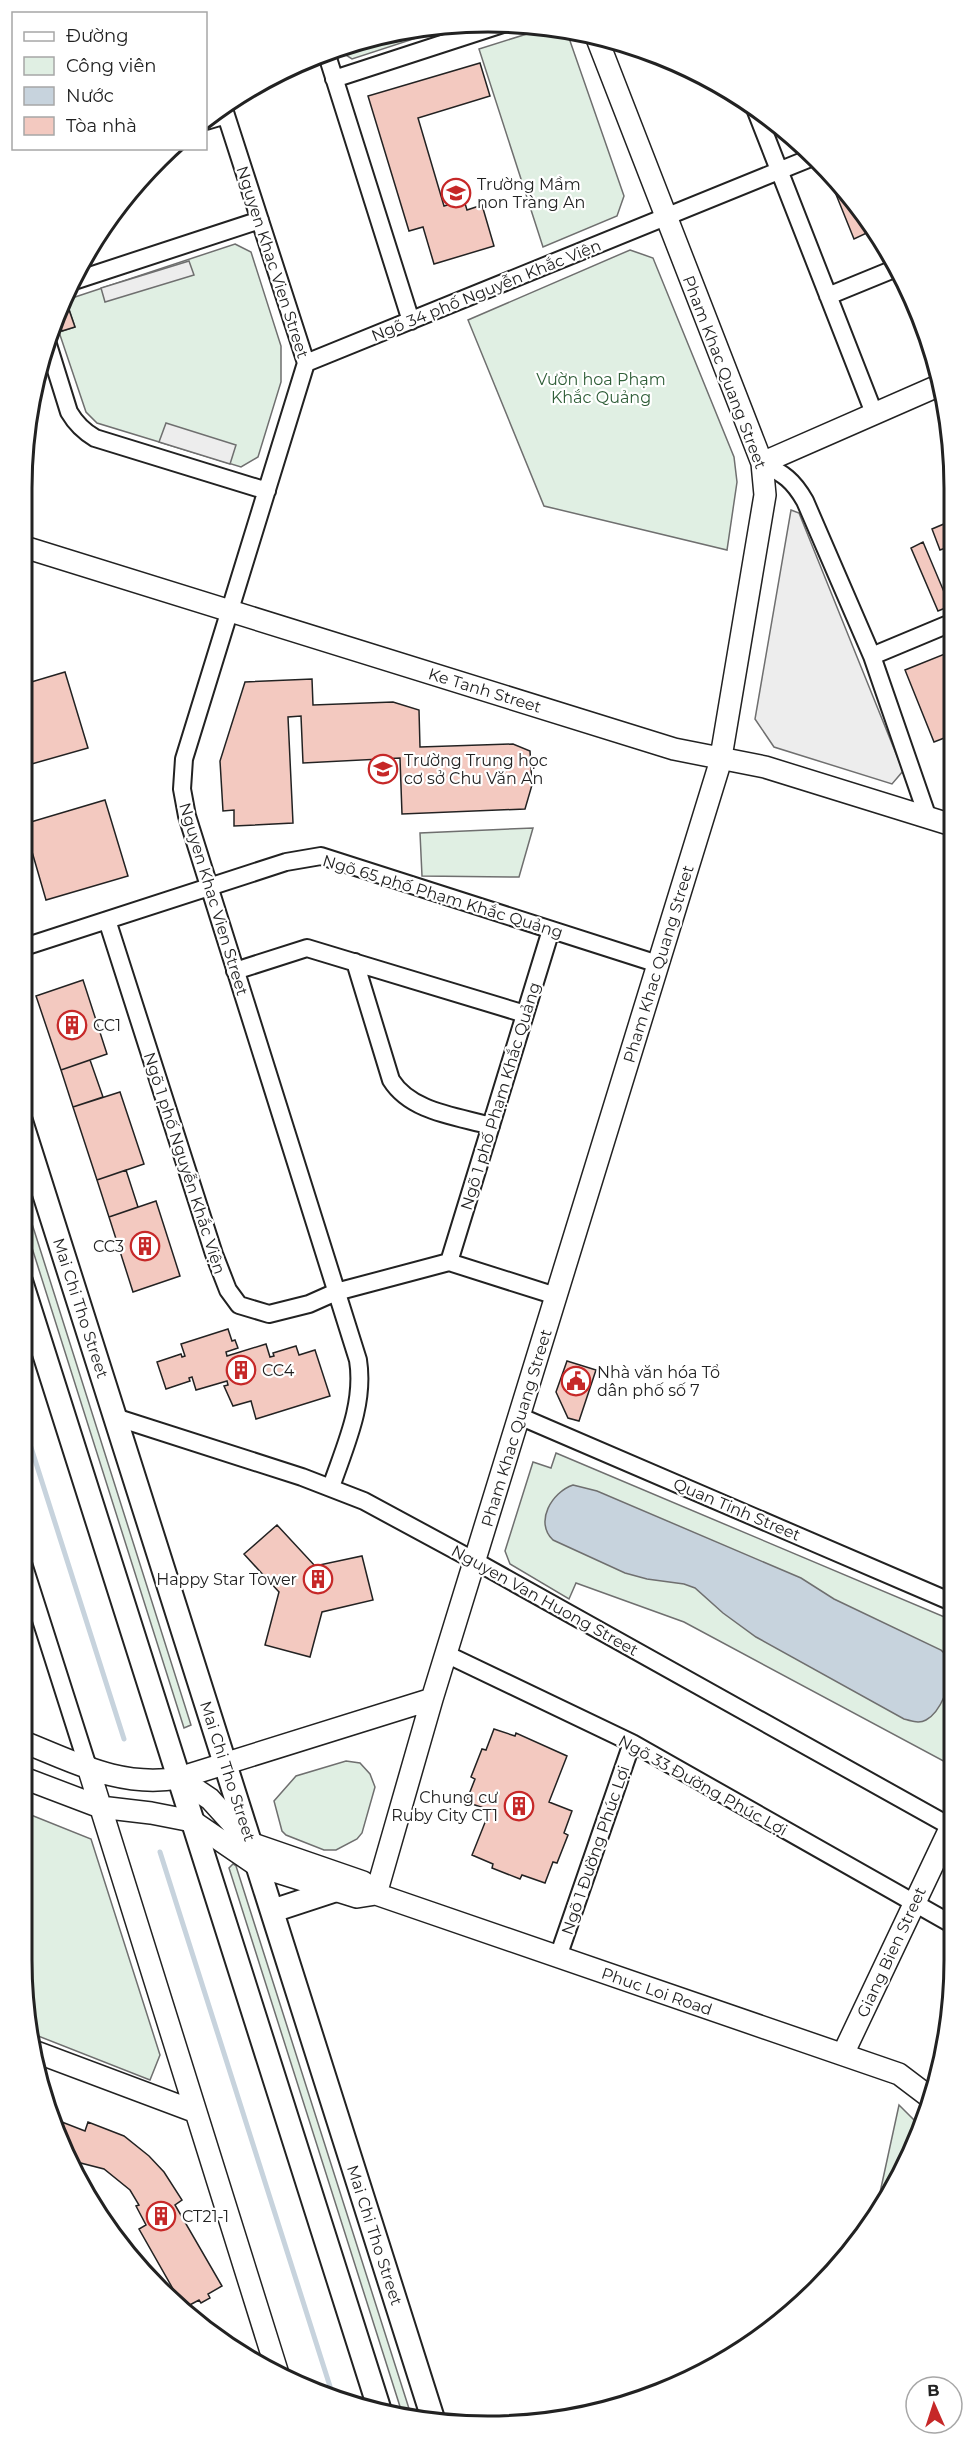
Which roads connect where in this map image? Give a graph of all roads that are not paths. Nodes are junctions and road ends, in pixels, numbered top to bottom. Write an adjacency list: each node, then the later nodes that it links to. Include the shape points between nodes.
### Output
1 (452, 33): 4 (street)
2 (600, 45): 9 (street, Pham Khac Quang Street)
3 (329, 60): 4 (street)
4 (334, 79): 14 (street)
5 (225, 114): 10 (street, Nguyen Khac Vien Street)
6 (760, 122): 8 (street)
7 (805, 160): 8 (street, Ngõ 34 phố Nguyễn Khắc Viện)
8 (780, 170): 9 (street, Ngõ 34 phố Nguyễn Khắc Viện); 13 (street)
9 (666, 217): 14 (street, Ngõ 34 phố Nguyễn Khắc Viện); 19 (street, Pham Khac Quang Street)
10 (260, 220): 12 (street); 16 (street, Nguyen Khac Vien Street)
11 (889, 271): 13 (street)
12 (83, 278)
13 (828, 296): 18 (street)
14 (411, 321): 16 (street, Ngõ 34 phố Nguyễn Khắc Viện)
15 (51, 356): 20 (street, via 69,412 84,432)
16 (306, 363): 20 (street, Nguyen Khac Vien Street)
17 (933, 388): 18 (street)
18 (874, 413): 19 (street)
19 (762, 463): 24 (street, via 795,483); 25 (street, Pham Khac Quang Street, via 765,495)
20 (267, 491): 22 (street, Nguyen Khac Vien Street)
21 (32, 549): 22 (street, Ke Tanh Street)
22 (230, 611): 25 (street, Ke Tanh Street, via 674,749); 28 (street, Nguyen Khac Vien Street, via 183,770 187,816)
23 (944, 625): 24 (street)
24 (872, 656): 26 (street)
25 (720, 758): 26 (street, Ke Tanh Street, via 765,767); 33 (street, Pham Khac Quang Street)
26 (928, 818): 27 (street, Ke Tanh Street)
27 (944, 823)
28 (209, 887): 29 (street, Ngõ 65 phố Phạm Khắc Quảng); 30 (street, Ngõ 65 phố Phạm Khắc Quảng, via 286,862 321,856); 34 (street, Nguyen Khac Vien Street)
29 (107, 920): 31 (street, Ngõ 65 phố Phạm Khắc Quảng); 39 (street, Ngõ 1 phố Nguyễn Khắc Viện, via 228,1290 239,1305 269,1314)
30 (551, 930): 33 (street, Ngõ 65 phố Phạm Khắc Quảng); 35 (street, Ngõ 1 phố Phạm Khắc Quảng)
31 (32, 944)
32 (355, 962): 34 (street, via 307,948); 35 (street); 36 (street, via 391,1080 399,1093 426,1108)
33 (658, 964): 40 (street, Pham Khac Quang Street)
34 (236, 971): 39 (street, Nguyen Khac Vien Street)
35 (525, 1014): 36 (street, Ngõ 1 phố Phạm Khắc Quảng)
36 (491, 1126): 38 (street, Ngõ 1 phố Phạm Khắc Quảng)
37 (32, 1156): 43 (main road, Mai Chi Tho Street)
38 (449, 1262): 39 (street); 40 (street)
39 (336, 1292): 44 (street, Nguyen Khac Vien Street, via 358,1360 360,1381 359,1402)
40 (556, 1296): 42 (street, Pham Khac Quang Street)
41 (32, 1316): 54 (main road)
42 (519, 1416): 45 (street, Pham Khac Quang Street); 47 (street, Quan Tinh Street)
43 (115, 1417): 44 (street, Nguyen Van Huong Street); 52 (main road, Mai Chi Tho Street)
44 (331, 1487): 45 (street, Nguyen Van Huong Street)
45 (475, 1561): 48 (street, Pham Khac Quang Street); 58 (street, Nguyen Van Huong Street)
46 (32, 1591): 53 (street)
47 (944, 1599)
48 (446, 1654): 49 (street, Pham Khac Quang Street); 50 (street, Ngõ 33 Đường Phúc Lợi)
49 (432, 1699): 52 (street); 64 (street, Pham Khac Quang Street)
50 (633, 1743): 65 (street, Ngõ 33 Đường Phúc Lợi); 68 (street, Ngõ 1 Đường Phúc Lợi)
51 (32, 1745): 53 (street)
52 (225, 1764): 54 (street); 56 (street); 60 (main road, Mai Chi Tho Street)
53 (88, 1767): 54 (street, via 125,1779 155,1782); 57 (street)
54 (179, 1778): 56 (street); 59 (main road)
55 (32, 1781): 57 (street)
56 (210, 1799): 59 (street); 60 (street)
57 (100, 1807): 59 (street); 72 (street)
58 (944, 1820)
59 (192, 1821): 62 (street, Phuc Loi Road); 74 (main road)
60 (250, 1843): 62 (main road, Mai Chi Tho Street); 64 (street, Phuc Loi Road, via 363,1882)
61 (944, 1843): 65 (street, Giang Bien Street)
62 (258, 1866): 63 (street, Phuc Loi Road); 66 (main road, Mai Chi Tho Street)
63 (336, 1890): 64 (street, Phuc Loi Road, via 357,1897); 66 (main road)
64 (376, 1894): 68 (street, Phuc Loi Road)
65 (914, 1904): 67 (street, Ngõ 33 Đường Phúc Lợi); 70 (street, Giang Bien Street)
66 (272, 1911): 75 (main road, Mai Chi Tho Street)
67 (944, 1920)
68 (558, 1957): 70 (street, Phuc Loi Road)
69 (41, 2054): 72 (street)
70 (843, 2054): 71 (street, Phuc Loi Road, via 899,2074)
71 (924, 2093)
72 (196, 2112): 73 (street)
73 (274, 2362)
74 (377, 2402)
75 (431, 2412)

